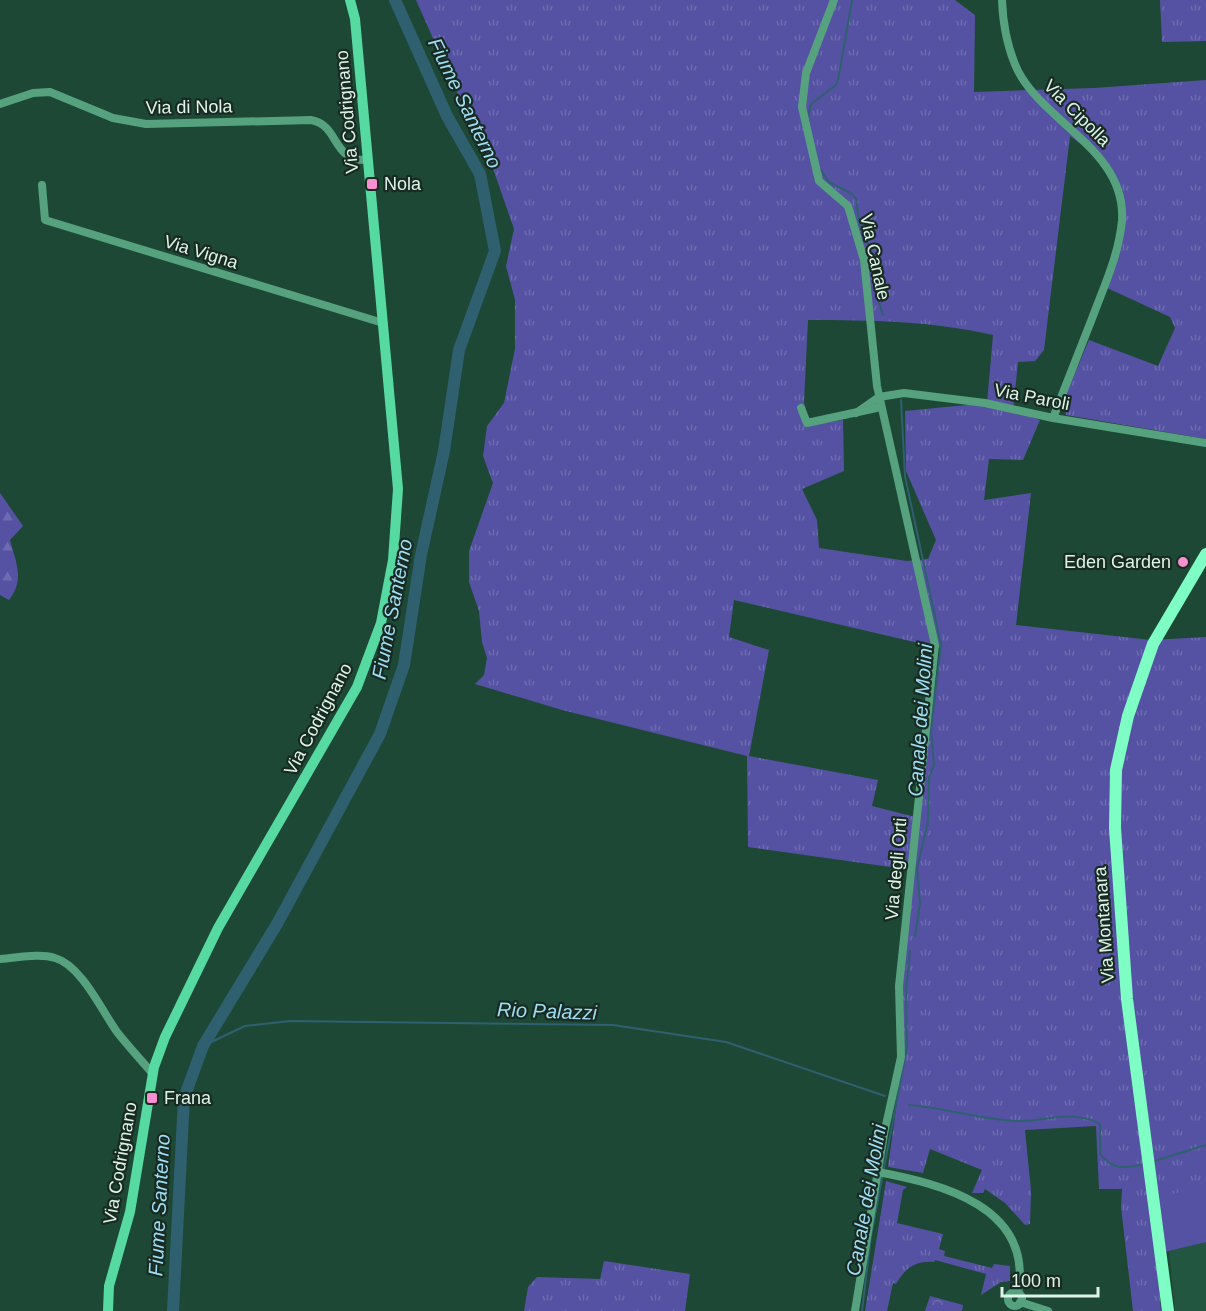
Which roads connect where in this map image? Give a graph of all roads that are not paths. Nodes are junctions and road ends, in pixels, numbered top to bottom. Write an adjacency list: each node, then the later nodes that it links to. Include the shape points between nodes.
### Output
1 (350, 0): 5 (street, Via Codrignano)
2 (834, 0): 8 (street, Via Canale, via 806,73 802,107 819,181 852,212 871,302)
3 (1002, 0): 12 (street, Via Cipolla, via 1004,32 1018,71 1037,96 1104,162 1117,189 1122,218 1117,256)
4 (0, 104): 5 (street, Via di Nola, via 50,92 102,114 146,124 311,120 327,127 344,154)
5 (368, 160): 7 (street, Via Codrignano)
6 (42, 185): 7 (street, Via Vigna, via 45,220)
7 (383, 323): 16 (street, Via Codrignano, via 398,489 393,560 381,623 357,687 218,928 165,1037)
8 (879, 397): 9 (street, Via degli Orti); 11 (street, Via Paroli); 12 (street, Via Paroli, via 904,393 933,396)
9 (881, 407): 11 (street, Via Paroli); 17 (street, Via degli Orti, via 935,645 899,986 901,1057)
10 (801, 408): 11 (street, Via Paroli, via 807,423)
11 (856, 413)
12 (1053, 418): 13 (street, Via Paroli)
13 (1206, 443)
14 (1206, 554): 22 (main road, Via Montanara, via 1153,644 1128,716 1116,770 1115,828 1127,999)
15 (0, 959): 16 (street, via 43,956 68,965)
16 (153, 1074): 19 (street, Via Codrignano, via 130,1212 110,1286)
17 (883, 1173): 18 (street, via 938,1185 990,1213 1016,1250 1020,1282 1018,1293 1012,1292 1008,1297); 20 (street, Via degli Orti)
18 (1015, 1306): 21 (street)
19 (108, 1311)
20 (855, 1311)
21 (1048, 1311)
22 (1168, 1311)

